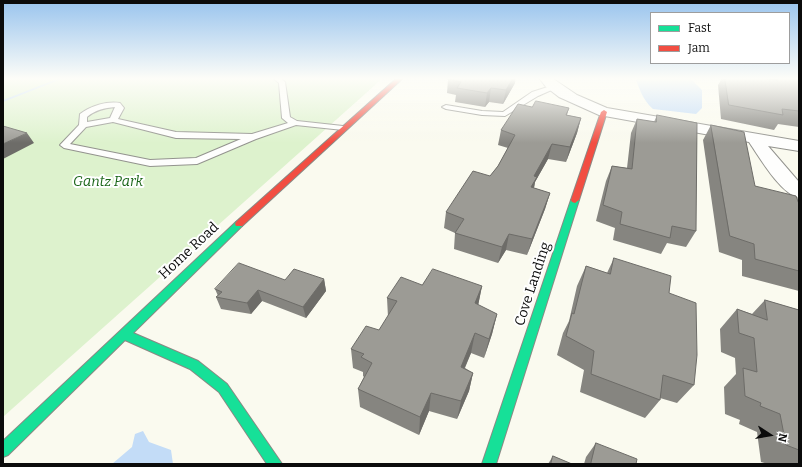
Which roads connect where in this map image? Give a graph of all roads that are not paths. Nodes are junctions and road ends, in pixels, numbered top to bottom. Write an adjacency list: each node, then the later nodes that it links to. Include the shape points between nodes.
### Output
1 (284, 100): 8 (lane, via 286,118)
2 (375, 100): 10 (street, Home Road)
3 (526, 100): 5 (lane, via 505,114)
4 (579, 100): 6 (street)
5 (446, 107)
6 (604, 112): 12 (street); 18 (street, Cove Landing)
7 (113, 120): 9 (lane); 9 (lane, via 119,112 117,104 88,111 83,116); 11 (lane, via 176,135)
8 (295, 123): 10 (lane); 11 (lane)
9 (83, 125): 11 (lane, via 64,145 150,163 197,161)
10 (343, 128): 15 (street, Home Road)
11 (253, 137)
12 (755, 139): 13 (street); 14 (street, via 774,167)
13 (799, 146)
14 (799, 192)
15 (123, 334): 16 (street, Home Road); 17 (street, via 194,365 223,388)
16 (3, 450)
17 (275, 464)
18 (489, 464)

